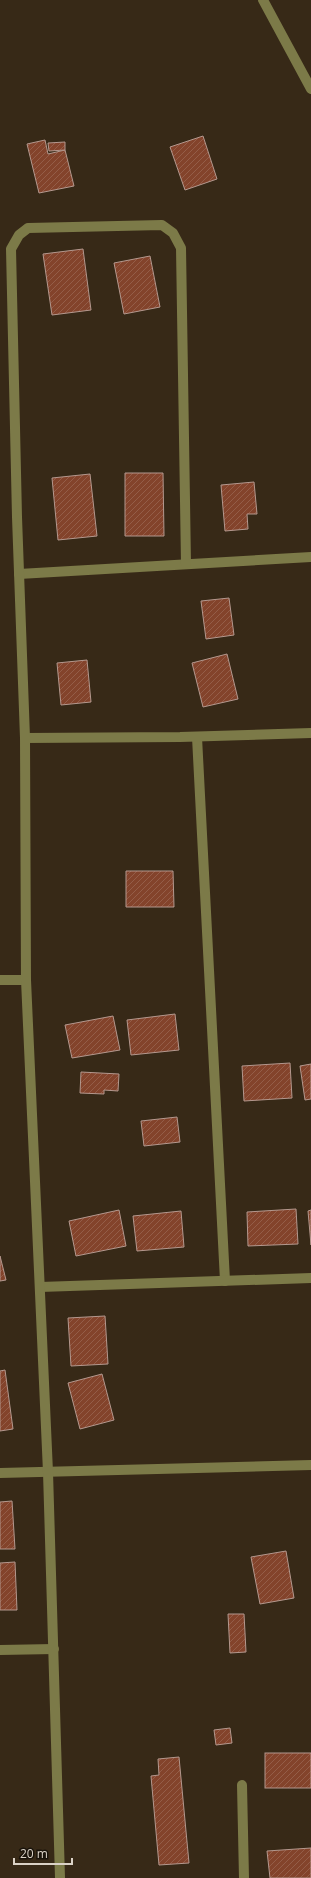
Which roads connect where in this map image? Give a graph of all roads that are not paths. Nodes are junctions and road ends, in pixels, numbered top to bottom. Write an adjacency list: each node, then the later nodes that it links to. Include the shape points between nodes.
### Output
1 (263, 0): 2 (street)
2 (311, 89)
3 (311, 557): 4 (street)
4 (186, 564): 5 (street); 5 (street, via 181,248 173,232 162,225 28,228 19,235 12,249)
5 (19, 574): 8 (street)
6 (311, 733): 7 (street)
7 (197, 737): 8 (street); 12 (street)
8 (25, 738): 10 (street)
9 (0, 980): 10 (street)
10 (26, 980): 13 (street)
11 (311, 1278): 12 (street)
12 (225, 1281): 13 (street)
13 (40, 1287): 15 (street)
14 (311, 1465): 15 (street)
15 (48, 1472): 16 (street); 17 (street)
16 (0, 1473)
17 (54, 1649): 18 (street); 20 (street)
18 (0, 1650)
19 (242, 1785): 21 (street)
20 (60, 1878)
21 (244, 1878)

